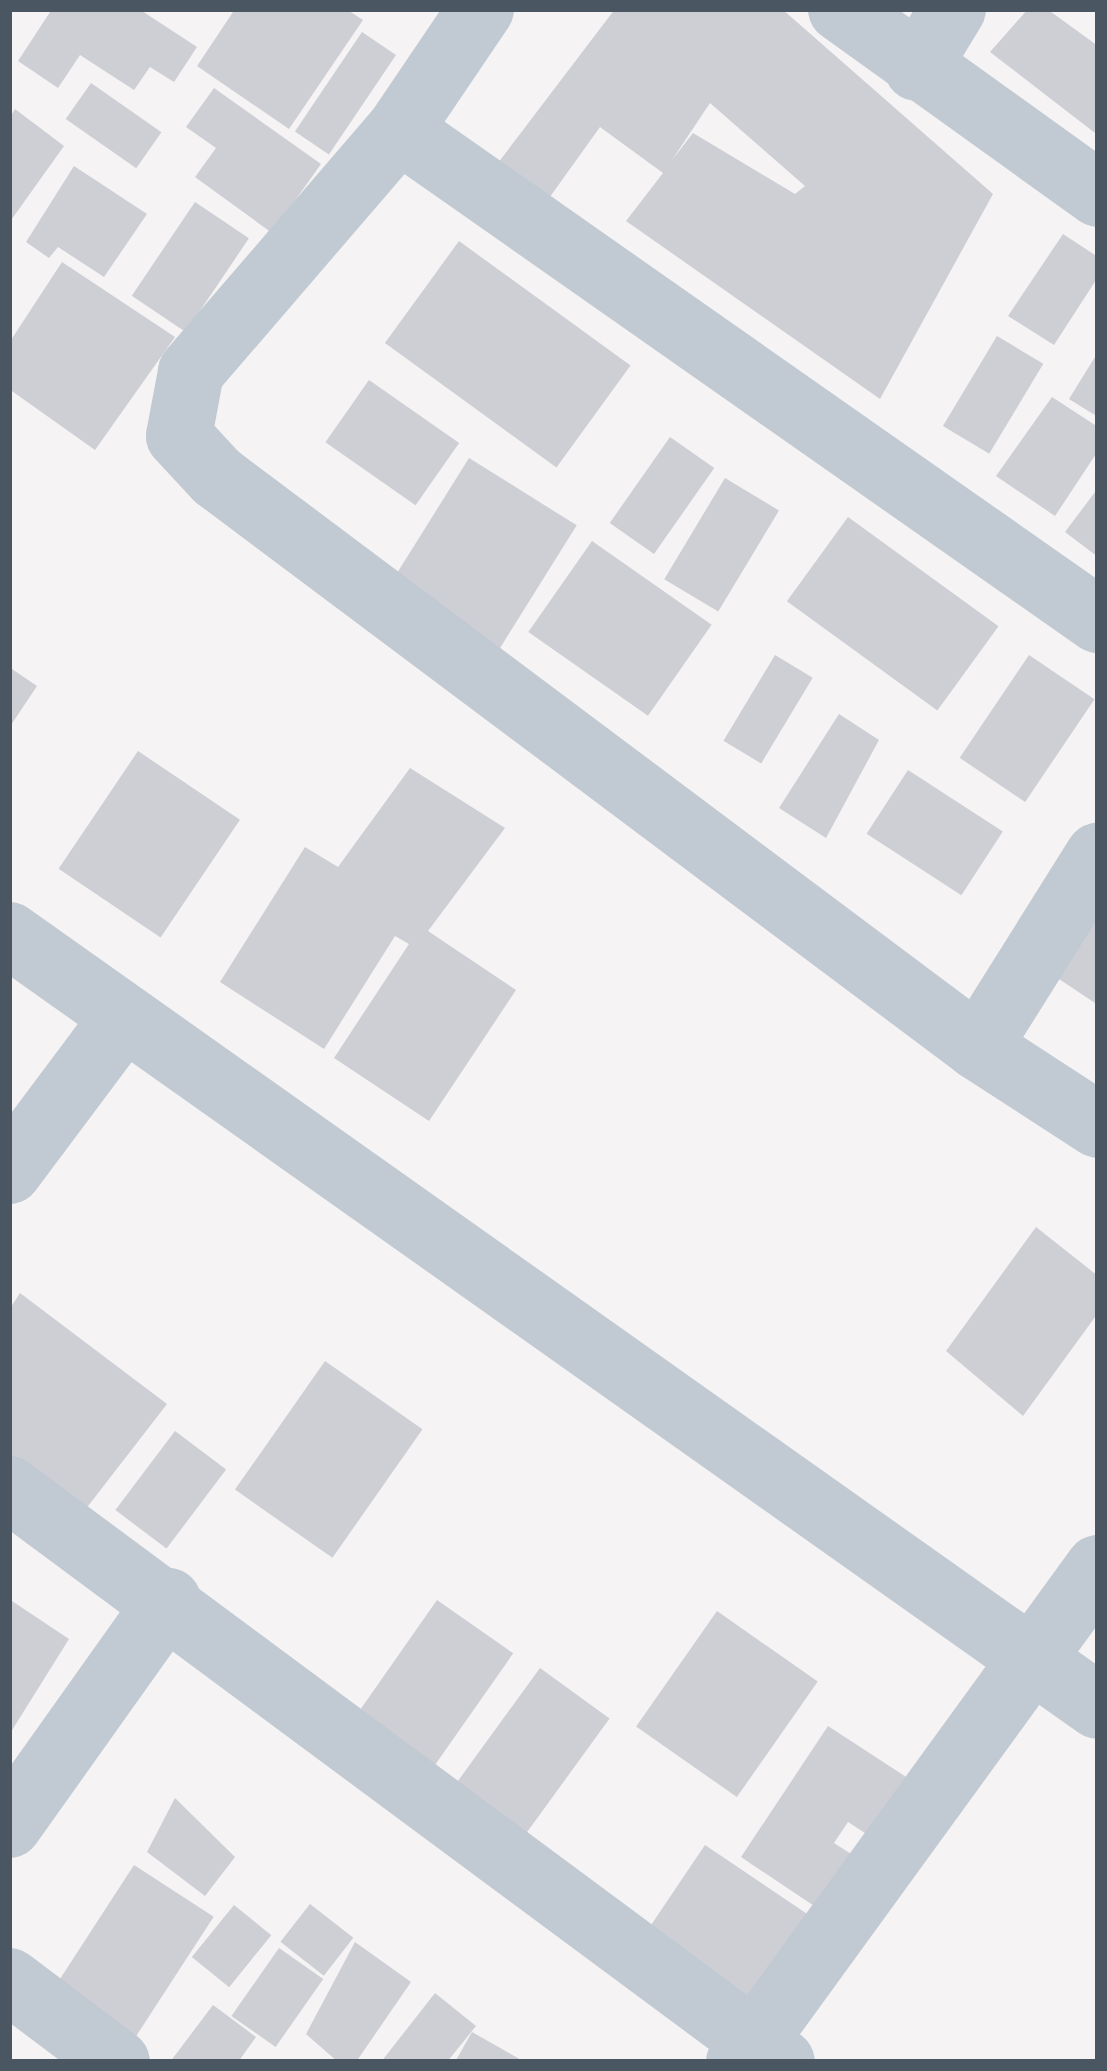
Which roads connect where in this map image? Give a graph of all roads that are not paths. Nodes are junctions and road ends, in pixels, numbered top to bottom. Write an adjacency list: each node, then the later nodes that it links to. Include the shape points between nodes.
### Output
1 (482, 9): 5 (street)
2 (841, 9): 4 (street)
3 (953, 9): 4 (street)
4 (917, 68): 6 (street)
5 (399, 130): 7 (street); 11 (street, via 191,372 179,436 217,477)
6 (1098, 194)
7 (1098, 620)
8 (1098, 856): 11 (street)
9 (9, 935): 10 (street)
10 (124, 1017): 13 (street); 17 (street)
11 (978, 1047): 12 (street)
12 (1098, 1124)
13 (9, 1171)
14 (9, 1489): 16 (street)
15 (1098, 1568): 17 (street)
16 (168, 1601): 19 (street); 21 (street)
17 (1035, 1661): 18 (street); 21 (street)
18 (1098, 1706)
19 (9, 1825)
20 (9, 1981): 22 (street)
21 (758, 2056)
22 (117, 2062)

